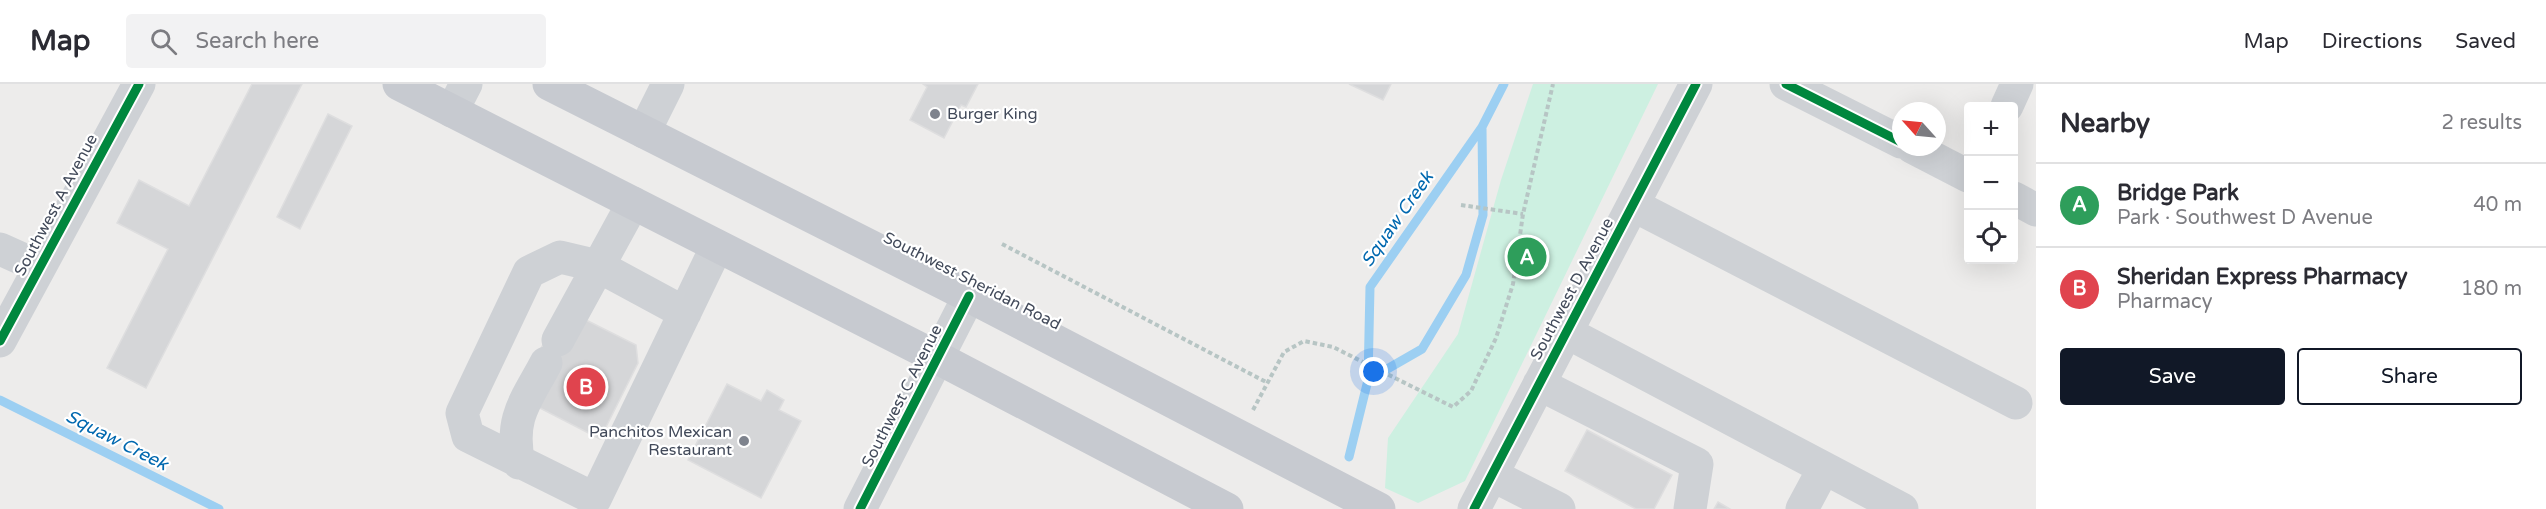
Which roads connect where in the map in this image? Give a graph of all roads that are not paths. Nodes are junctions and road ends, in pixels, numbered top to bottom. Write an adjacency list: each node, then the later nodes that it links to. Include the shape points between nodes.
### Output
1 (138, 84): 21 (street, Southwest A Avenue)
2 (399, 84): 8 (main road)
3 (549, 84): 10 (main road, Southwest Sheridan Road)
4 (668, 84): 10 (street)
5 (1696, 84): 16 (street, Southwest D Avenue)
6 (1786, 84): 11 (street)
7 (2017, 84): 9 (street)
8 (459, 98): 15 (main road)
9 (2009, 102)
10 (644, 132): 22 (main road, Southwest Sheridan Road)
11 (1892, 137)
12 (1929, 156): 13 (street)
13 (1964, 174)
14 (2018, 201): 17 (street)
15 (633, 203): 18 (main road); 20 (street)
16 (1633, 205): 24 (street, Southwest D Avenue); 28 (street)
17 (2036, 210)
18 (717, 246): 23 (street); 26 (main road)
19 (0, 249): 21 (street)
20 (598, 266): 23 (street); 29 (street, via 516,420 514,442); 29 (street, via 560,257 529,272 462,413 468,436)
21 (40, 267): 25 (street, Southwest A Avenue)
22 (969, 296): 26 (street, Southwest C Avenue); 34 (main road, Southwest Sheridan Road)
23 (685, 313): 29 (street, via 595,499)
24 (1566, 332): 27 (street, Southwest D Avenue); 30 (street)
25 (0, 341)
26 (938, 358): 32 (street, Southwest C Avenue); 33 (main road)
27 (1539, 384): 31 (street, Southwest D Avenue); 37 (street, via 1697,464)
28 (2016, 403)
29 (519, 463)
30 (1824, 468): 38 (street); 39 (street)
31 (1492, 475): 35 (street, Southwest D Avenue); 36 (street)
32 (860, 509)
33 (1227, 509)
34 (1379, 509)
35 (1474, 509)
36 (1558, 509)
37 (1690, 509)
38 (1802, 509)
39 (1902, 509)

